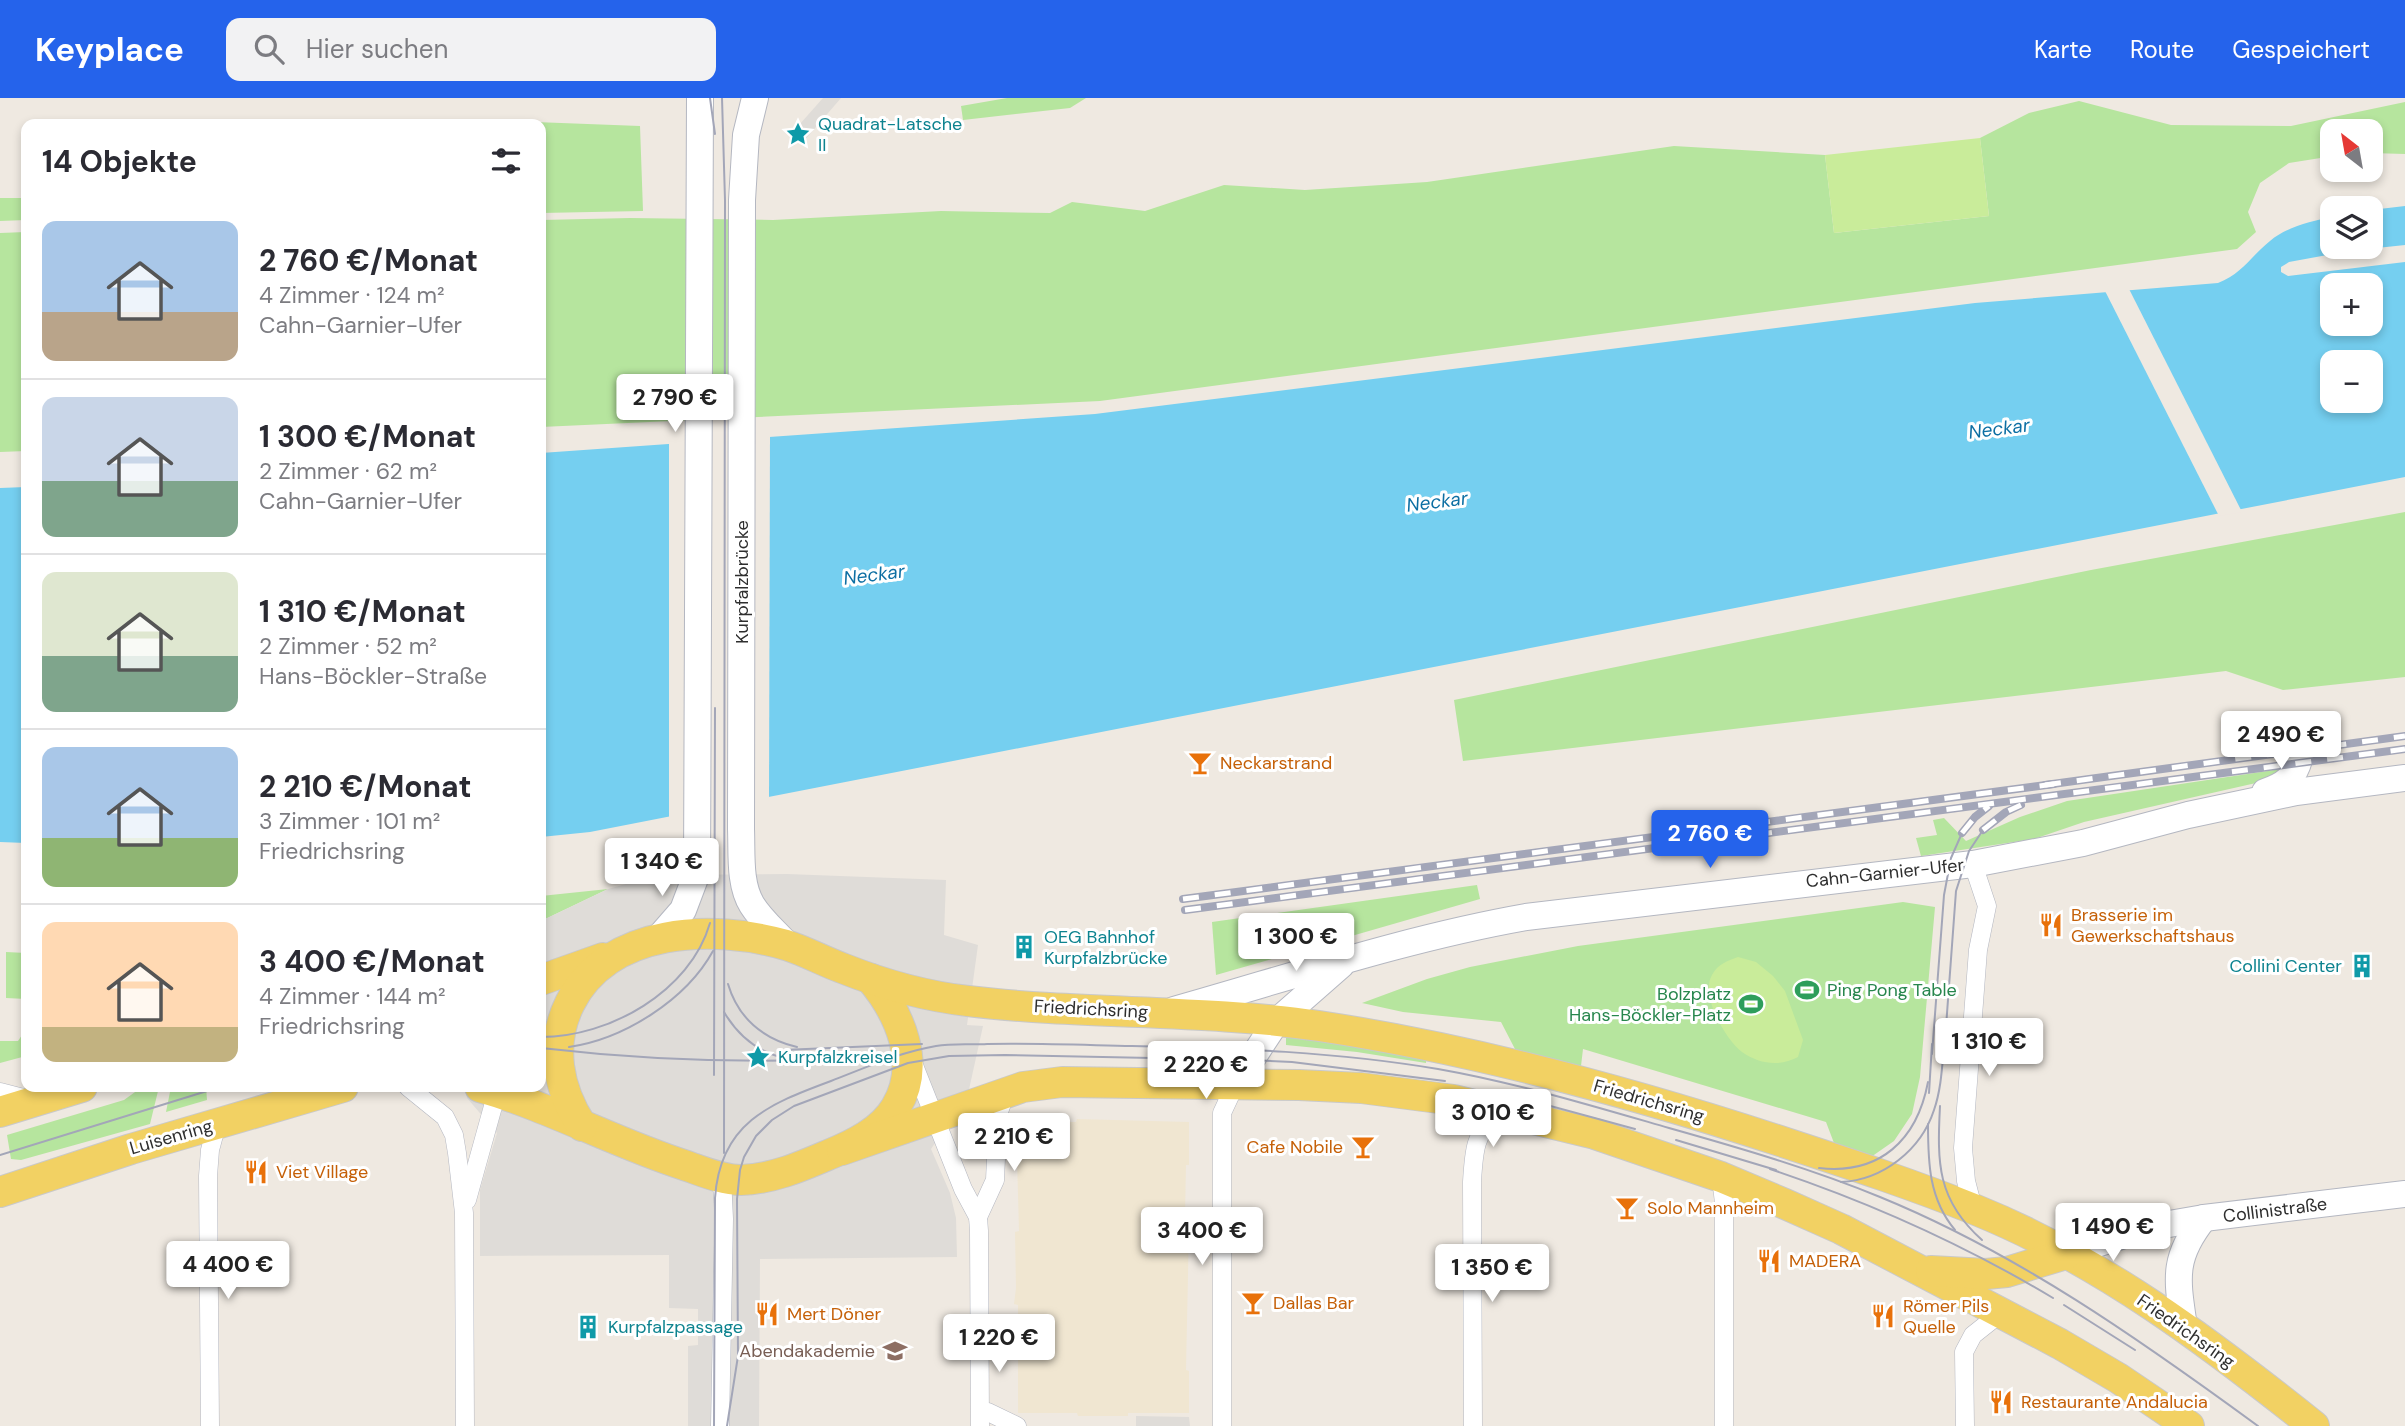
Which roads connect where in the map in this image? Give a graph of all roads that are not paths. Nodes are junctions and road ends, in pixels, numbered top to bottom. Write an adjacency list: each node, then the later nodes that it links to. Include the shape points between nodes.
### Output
1 (700, 98): 5 (street, via 697,873 682,910)
2 (755, 98): 6 (street, Kurpfalzbrücke, via 746,135 741,200 741,829 746,892)
3 (2405, 778): 4 (street, Cahn-Garnier-Ufer, via 2340,786 2315,776 2301,756 2292,778 2283,786 2231,805 2082,843)
4 (1973, 864): 8 (street, Cahn-Garnier-Ufer, via 1526,917); 36 (street, via 1987,906 1978,950 1963,1148)
5 (656, 941): 6 (main road, via 720,934); 7 (main road)
6 (789, 947): 11 (main road)
7 (624, 951): 9 (main road); 28 (main road, via 587,979 563,1018 559,1070 571,1109)
8 (1348, 960): 13 (street, Cahn-Garnier-Ufer); 14 (street)
9 (572, 969): 10 (main road); 12 (main road)
10 (546, 978)
11 (871, 979): 13 (main road, Friedrichsring, via 967,1001); 15 (main road, via 894,1012)
12 (546, 992)
13 (1162, 1013): 14 (main road, Friedrichsring)
14 (1276, 1022): 16 (street); 36 (main road, Friedrichsring, via 1428,1045 1549,1073 1713,1119)
15 (905, 1044): 29 (street); 31 (main road, via 908,1071 897,1105 878,1128)
16 (1236, 1083): 23 (main road, via 1062,1082); 25 (main road, via 1361,1088); 49 (street, via 1222,1113)
17 (0, 1092): 24 (street)
18 (65, 1092): 24 (main road)
19 (326, 1092): 27 (main road, Luisenring)
20 (415, 1092): 37 (street, via 451,1126)
21 (491, 1092): 37 (street)
22 (501, 1092): 28 (main road)
23 (1005, 1094): 29 (main road); 38 (street, via 998,1115 995,1180)
24 (34, 1101): 26 (main road); 30 (main road)
25 (1496, 1109): 33 (main road, via 1595,1134); 50 (street, via 1474,1146 1472,1170)
26 (0, 1112)
27 (217, 1124): 34 (main road, Luisenring); 45 (street, via 208,1175)
28 (582, 1126): 32 (main road)
29 (938, 1129): 31 (main road); 38 (street)
30 (0, 1131)
31 (842, 1150): 32 (main road, via 762,1178)
32 (722, 1177): 47 (street)
33 (1721, 1177): 41 (main road); 51 (street)
34 (0, 1192)
35 (2405, 1194): 39 (street, Collinistraße)
36 (1973, 1208): 40 (main road, Friedrichsring)
37 (464, 1213): 46 (street)
38 (978, 1217): 44 (street)
39 (2204, 1218): 40 (street, Collinistraße, via 2146,1228); 43 (street, via 2180,1259 2178,1287)
40 (2066, 1254): 41 (main road, via 2007,1272); 43 (main road, Friedrichsring)
41 (1924, 1271): 42 (main road)
42 (2002, 1312): 52 (street, via 1973,1335 1964,1352); 53 (main road, via 2118,1378)
43 (2184, 1327): 54 (main road, Friedrichsring)
44 (984, 1419): 48 (street)
45 (210, 1426)
46 (466, 1426)
47 (720, 1426)
48 (1017, 1426)
49 (1222, 1426)
50 (1473, 1426)
51 (1724, 1426)
52 (1965, 1426)
53 (2189, 1426)
54 (2314, 1426)

